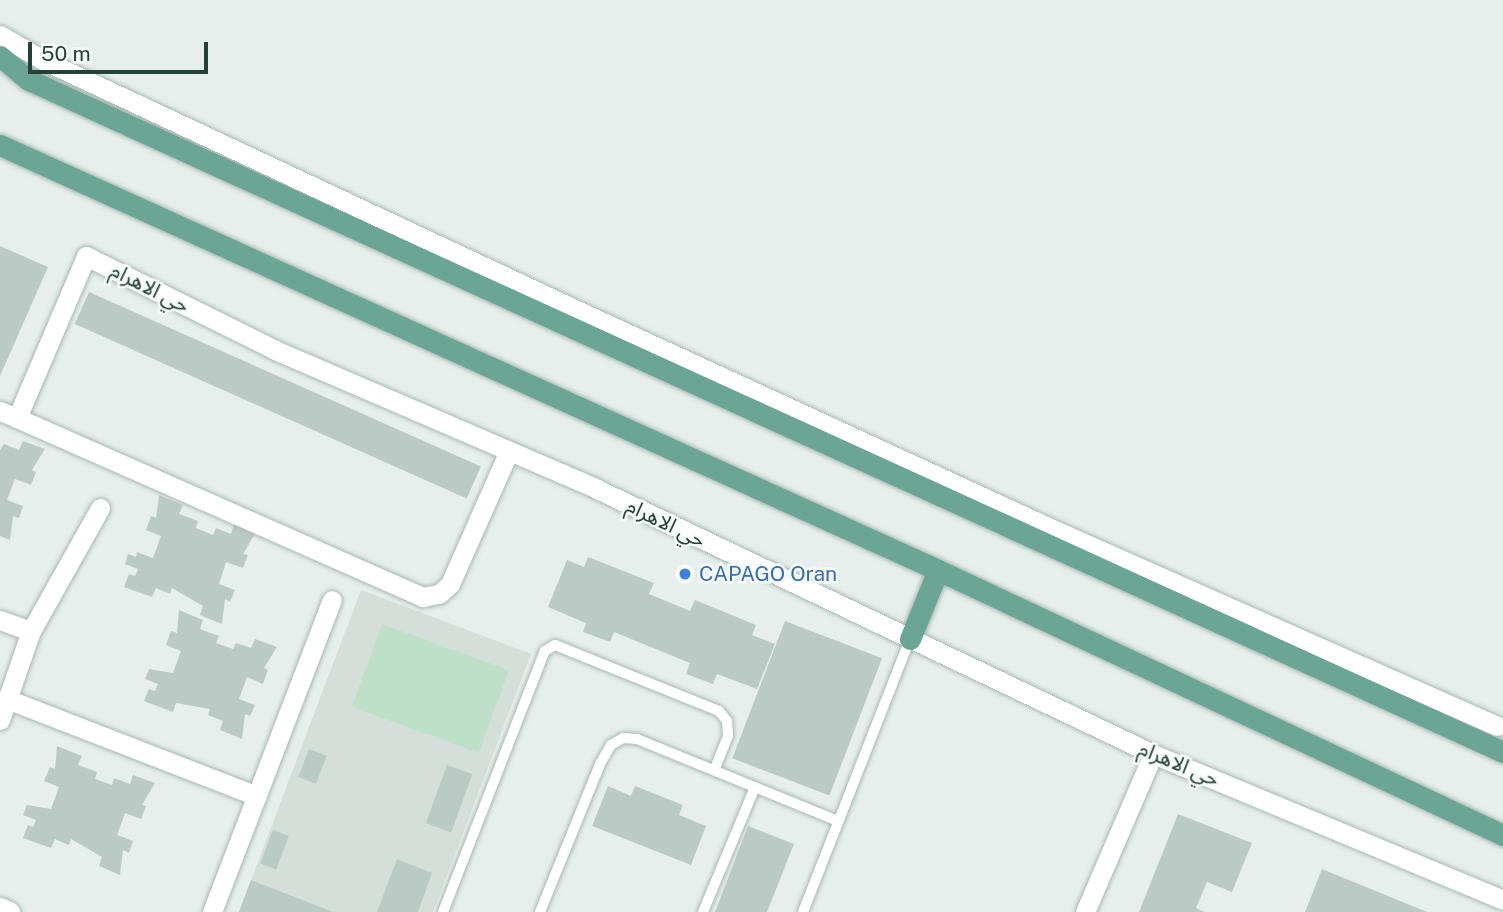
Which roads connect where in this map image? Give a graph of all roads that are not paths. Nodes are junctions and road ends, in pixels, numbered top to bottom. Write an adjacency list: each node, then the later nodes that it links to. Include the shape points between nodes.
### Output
1 (0, 35): 14 (street, via 606,323)
2 (0, 56): 14 (main road, via 29,80)
3 (0, 145): 7 (main road)
4 (9, 414): 5 (street, via 423,597 439,594 450,584); 5 (street, حي الاهرام, via 86,256 275,350)
5 (509, 451): 11 (street, حي الاهرام)
6 (100, 508): 10 (street)
7 (938, 570): 11 (main road); 20 (main road)
8 (332, 600): 18 (street)
9 (0, 620): 10 (street)
10 (31, 631): 12 (street)
11 (910, 639): 15 (street, حي الاهرام); 19 (lane)
12 (8, 699): 13 (street); 18 (street)
13 (0, 720)
14 (1498, 735)
15 (1153, 754): 21 (street, حي الاهرام); 29 (street)
16 (714, 770): 17 (lane); 25 (lane, via 727,736 727,721 719,711 555,645 545,651); 26 (lane, via 637,739 623,738 611,745)
17 (755, 787): 19 (lane); 27 (lane)
18 (257, 796): 24 (street)
19 (838, 821): 28 (lane)
20 (1503, 835)
21 (1503, 900)
22 (0, 908): 23 (street)
23 (9, 912)
24 (212, 912)
25 (443, 912)
26 (540, 912)
27 (703, 912)
28 (803, 912)
29 (1085, 912)

